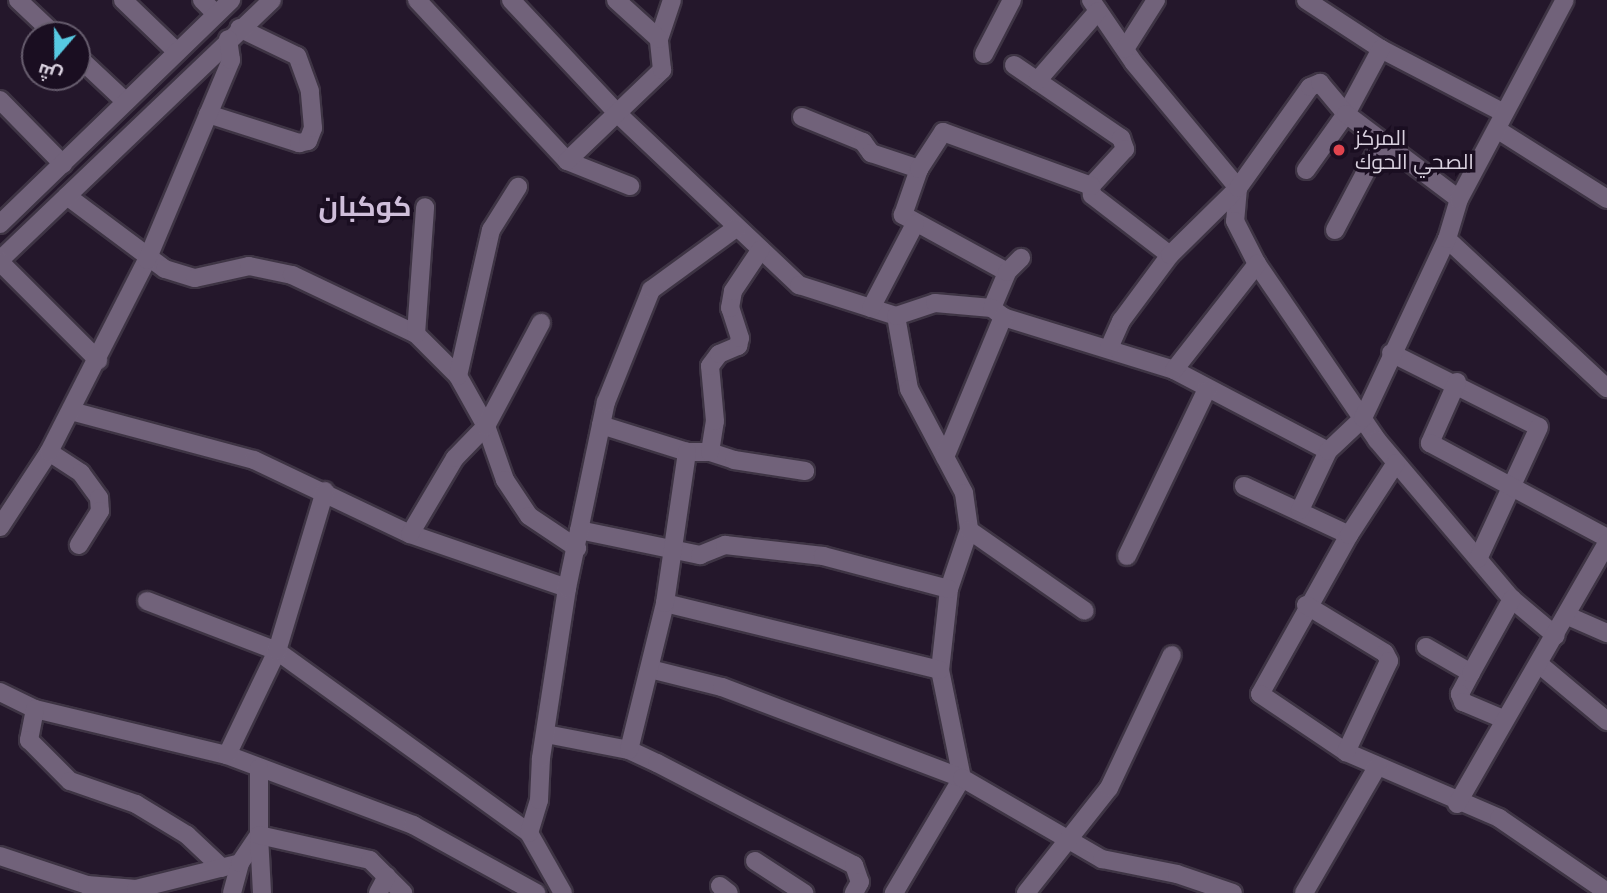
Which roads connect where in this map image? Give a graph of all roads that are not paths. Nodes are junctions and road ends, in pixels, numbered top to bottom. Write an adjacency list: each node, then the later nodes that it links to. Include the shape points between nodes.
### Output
1 (18, 0): 16 (street)
2 (123, 0): 21 (street)
3 (202, 0): 15 (street)
4 (231, 0): 15 (street)
5 (272, 0): 17 (street)
6 (417, 0): 35 (street)
7 (511, 0): 31 (street)
8 (617, 0): 18 (street)
9 (672, 0): 18 (street)
10 (1012, 0): 22 (street)
11 (1156, 0): 19 (street)
12 (1307, 0): 20 (street)
13 (1557, 3): 28 (street)
14 (1094, 6): 19 (street); 25 (street)
15 (216, 14): 21 (street)
16 (40, 21)
17 (234, 34): 29 (street, via 231,60); 29 (street, via 297,56 310,92 313,128 308,141 299,143); 43 (street)
18 (659, 40): 31 (street, via 662,70)
19 (1125, 49): 42 (street)
20 (1381, 49): 28 (street); 30 (street)
21 (177, 52): 27 (street)
22 (984, 54)
23 (1014, 65): 25 (street)
24 (91, 69): 27 (street)
25 (1037, 81): 40 (street, via 1121,138 1125,149)
26 (0, 100): 36 (street)
27 (126, 102): 36 (street)
28 (1502, 111): 33 (street)
29 (208, 114): 55 (street)
30 (1346, 114): 34 (street); 38 (street); 42 (street, via 1320,83 1310,87)
31 (619, 115): 35 (street); 49 (street)
32 (802, 117): 37 (street, via 863,142 871,153)
33 (1498, 130): 44 (street); 45 (street)
34 (1382, 141): 44 (street); 50 (street)
35 (567, 161): 39 (street)
36 (63, 164): 47 (street)
37 (919, 169): 40 (street, via 943,132); 48 (street, via 903,215)
38 (1306, 170)
39 (631, 186)
40 (1091, 186): 53 (street, via 1092,195)
41 (518, 187): 68 (street, via 491,230)
42 (1238, 188): 53 (street); 57 (street, via 1235,221)
43 (67, 196): 55 (street); 56 (street)
44 (1459, 199): 51 (street)
45 (1607, 199)
46 (425, 207): 63 (street)
47 (0, 224)
48 (915, 224): 58 (street); 59 (street)
49 (736, 228): 52 (street); 74 (street, via 650,290)
50 (1335, 230)
51 (1447, 239): 65 (street); 70 (street)
52 (761, 248): 59 (street, via 799,285); 79 (street, via 733,291 730,308 740,338 738,346 719,354 710,366 715,421)
53 (1170, 255): 64 (street, via 1121,321)
54 (1021, 258): 58 (street)
55 (147, 260): 63 (street, via 195,278 249,266 292,275); 66 (street)
56 (0, 261): 66 (street)
57 (1257, 264): 67 (street); 73 (street)
58 (1007, 272): 60 (street)
59 (871, 308): 61 (street)
60 (998, 312): 61 (street, via 935,303); 64 (street); 80 (street)
61 (896, 316): 80 (street, via 909,389)
62 (541, 324): 75 (street)
63 (416, 334): 68 (street)
64 (1109, 348): 67 (street)
65 (1391, 352): 69 (street); 73 (street)
66 (98, 360): 72 (street)
67 (1174, 370): 71 (street)
68 (458, 376): 75 (street)
69 (1457, 382): 84 (street, via 1539,427); 84 (street, via 1430,443)
70 (1607, 388)
71 (1206, 391): 76 (street); 95 (street)
72 (71, 411): 77 (street); 85 (street, via 254,460)
73 (1363, 418): 76 (street); 81 (street)
74 (600, 425): 78 (street); 91 (street)
75 (486, 426): 89 (street, via 455,458); 91 (street, via 505,480 529,516)
76 (1328, 451): 86 (street)
77 (49, 452): 87 (street); 93 (street, via 81,473 99,498 100,512)
78 (687, 452): 79 (street); 94 (street)
79 (710, 452): 82 (street)
80 (945, 457): 88 (street, via 964,493)
81 (1396, 463): 90 (street); 96 (street)
82 (805, 471)
83 (1244, 486): 86 (street)
84 (1514, 488): 92 (street); 96 (street)
85 (325, 491): 89 (street); 108 (street)
86 (1300, 510): 90 (street)
87 (0, 527)
88 (969, 530): 98 (street); 103 (street)
89 (410, 534): 97 (street)
90 (1349, 535): 102 (street)
91 (578, 539): 94 (street); 97 (street)
92 (1607, 540): 104 (street)
93 (79, 545)
94 (670, 549): 98 (street, via 700,555 725,545 822,556); 101 (street)
95 (1126, 556)
96 (1478, 559): 99 (street)
97 (567, 588): 118 (street)
98 (949, 589): 112 (street)
99 (1512, 599): 106 (street); 113 (street)
100 (147, 601): 108 (street)
101 (666, 603): 111 (street); 112 (street)
102 (1306, 605): 120 (street, via 1385,653 1389,661); 120 (street, via 1260,694)
103 (1085, 611)
104 (1568, 616): 105 (street); 106 (street)
105 (1607, 633)
106 (1556, 636): 110 (street)
107 (1426, 647): 113 (street)
108 (276, 651): 121 (street); 126 (street)
109 (1172, 655): 128 (street, via 1109,788)
110 (1539, 664): 116 (street); 117 (street)
111 (650, 669): 119 (street); 124 (street, via 722,687)
112 (940, 670): 124 (street)
113 (1471, 673): 116 (street, via 1461,694 1463,702)
114 (0, 692): 115 (street)
115 (35, 709): 121 (street); 131 (street, via 29,740 70,781 136,804)
116 (1503, 719): 125 (street)
117 (1607, 721)
118 (546, 734): 119 (street); 126 (street, via 540,800)
119 (629, 750): 141 (street, via 854,866 860,882)
120 (1346, 752): 122 (street)
121 (227, 755): 123 (street)
122 (1377, 767): 125 (street); 145 (street)
123 (259, 768): 127 (street); 138 (street, via 413,825)
124 (962, 778): 128 (street); 142 (street)
125 (1457, 804): 133 (street, via 1499,818)
126 (529, 833): 139 (street)
127 (258, 835): 131 (street); 132 (street, via 370,860); 135 (street)
128 (1068, 842): 143 (street); 144 (street, via 1102,859 1177,874)
129 (0, 856): 131 (street, via 87,885 136,889)
130 (755, 861): 140 (street)
131 (231, 866): 134 (street)
132 (387, 876): 136 (street); 137 (street)
133 (1607, 892)
134 (232, 893)
135 (262, 893)
136 (378, 893)
137 (403, 893)
138 (537, 893)
139 (563, 893)
140 (804, 893)
141 (854, 893)
142 (894, 893)
143 (1026, 893)
144 (1233, 893)
145 (1304, 893)

